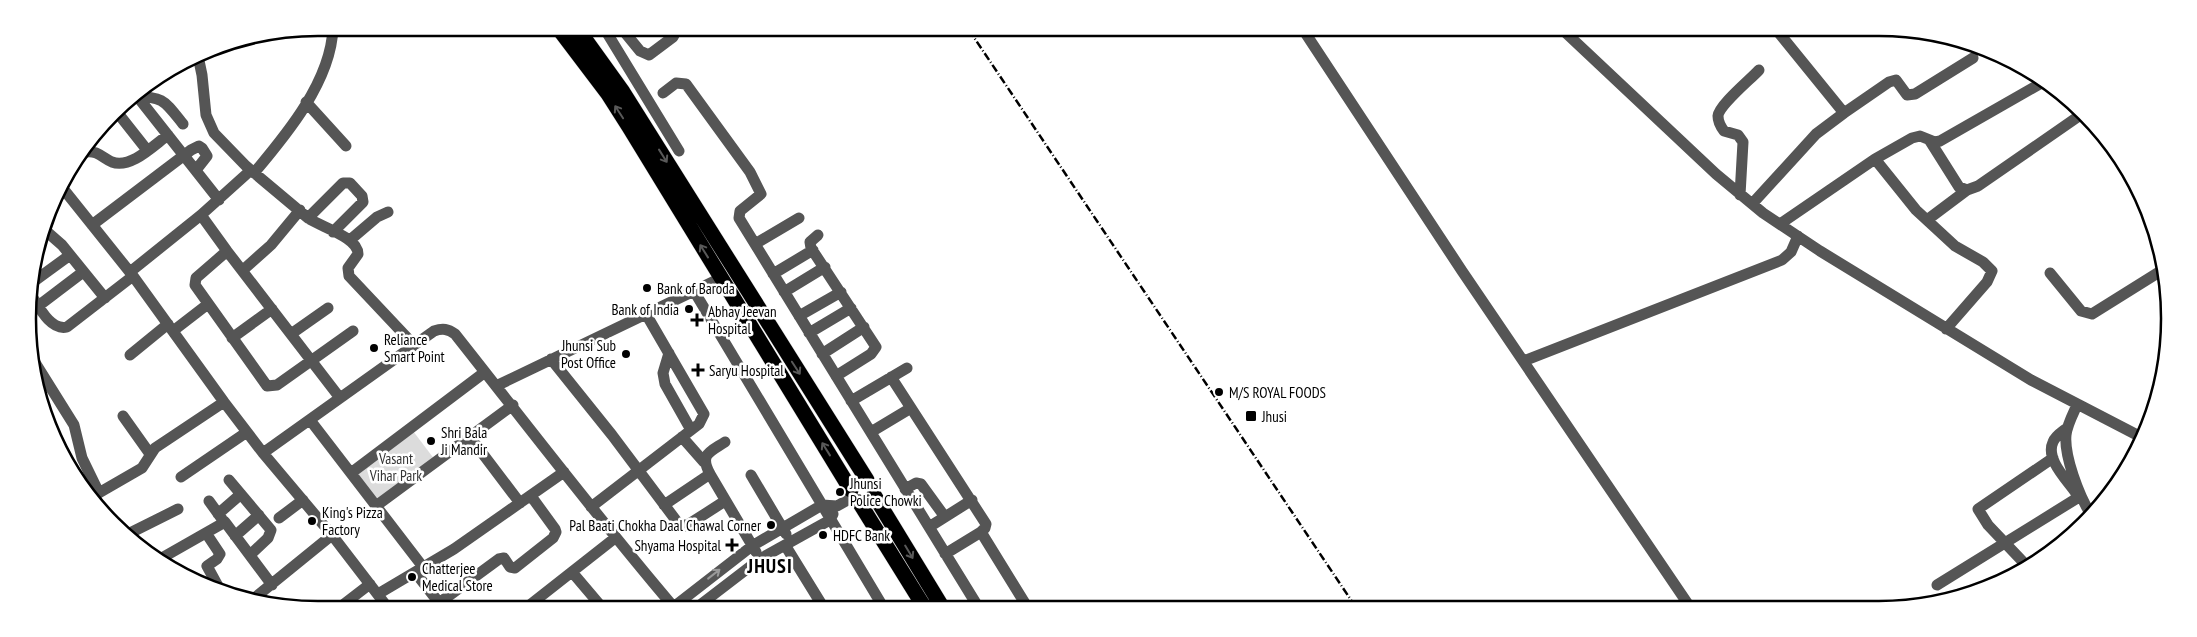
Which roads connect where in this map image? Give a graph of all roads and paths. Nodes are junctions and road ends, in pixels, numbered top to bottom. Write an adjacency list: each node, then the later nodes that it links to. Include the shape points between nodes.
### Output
1 (332, 36): 17 (street, via 329,58)
2 (564, 36): 61 (highway, one-way to 2, via 613,103)
3 (583, 36): 120 (highway, one-way to 120, via 623,92)
4 (609, 36): 26 (street)
5 (628, 36): 6 (street, via 640,51 649,55)
6 (674, 36)
7 (1307, 36): 87 (street)
8 (1569, 36): 34 (street)
9 (1782, 36): 18 (street)
10 (1973, 58): 18 (street, via 1910,96 1899,81 1893,80)
11 (199, 63): 31 (street, via 209,125 225,146)
12 (1759, 70): 34 (street, via 1718,114 1724,131 1738,134 1743,142)
13 (2037, 85): 23 (street, via 1947,137 1935,142)
14 (663, 93): 49 (street, via 676,83 686,84 750,172 761,194 738,214)
15 (145, 97): 21 (street, via 164,100)
16 (139, 101): 22 (street)
17 (306, 102): 24 (street); 31 (street)
18 (1844, 113): 36 (street, via 1809,141)
19 (121, 117): 25 (street)
20 (2077, 118): 32 (street, via 1978,186)
21 (183, 124)
22 (168, 135): 25 (street); 28 (street)
23 (1930, 140): 29 (street, via 1916,136); 32 (street, via 1959,187)
24 (346, 146)
25 (147, 150): 27 (street, via 129,162 121,163)
26 (679, 151)
27 (91, 152)
28 (184, 155): 30 (street); 30 (street, via 195,147 202,148 207,156); 43 (street)
29 (1875, 159): 41 (street); 42 (street)
30 (196, 170): 35 (street)
31 (253, 172): 35 (street); 38 (street)
32 (1966, 190): 41 (street)
33 (66, 192): 43 (street)
34 (1740, 195): 36 (street)
35 (219, 200): 39 (street)
36 (1752, 204): 42 (street)
37 (388, 212): 48 (street)
38 (304, 214): 44 (street); 44 (street, via 343,183 350,183 362,196 363,202); 54 (street)
39 (202, 215): 51 (street); 57 (street)
40 (799, 218): 49 (street)
41 (1927, 220): 76 (street, via 1956,246 1984,262 1992,271 1987,282)
42 (1780, 224): 47 (street)
43 (92, 225): 57 (street)
44 (333, 232): 48 (street)
45 (50, 233): 52 (street)
46 (818, 235): 50 (street, via 810,242)
47 (1798, 236): 76 (street); 87 (street, via 1792,252 1782,260)
48 (350, 240): 81 (street, via 358,251 348,268 349,276)
49 (755, 244): 58 (street)
50 (813, 250): 53 (street); 58 (street)
51 (227, 251): 54 (street); 66 (street, via 196,278 195,285)
52 (70, 255): 55 (street); 60 (street)
53 (825, 268): 63 (street); 64 (street)
54 (243, 270): 70 (street)
55 (83, 272): 65 (street); 67 (street)
56 (2050, 273): 59 (street, via 2081,311 2092,314)
57 (131, 274): 65 (street); 75 (street)
58 (773, 274): 63 (street)
59 (2157, 274)
60 (40, 277)
61 (721, 278): 62 (street); 127 (highway, one-way to 61)
62 (694, 292): 72 (street); 134 (street)
63 (784, 292): 73 (street)
64 (841, 292): 69 (street); 73 (street)
65 (105, 298): 71 (street, via 62,328)
66 (208, 304): 75 (street); 80 (street)
67 (37, 307)
68 (328, 308): 79 (street)
69 (852, 308): 74 (street); 78 (street)
70 (272, 309): 79 (street); 80 (street)
71 (36, 311)
72 (646, 314): 82 (street); 85 (street)
73 (799, 316): 78 (street)
74 (864, 327): 83 (street); 91 (street, via 875,344 875,350)
75 (170, 328): 84 (street); 96 (street)
76 (1946, 329): 98 (street)
77 (353, 331): 86 (street)
78 (809, 333): 83 (street)
79 (291, 334): 86 (street)
80 (232, 338): 86 (street, via 268,386 277,385)
81 (414, 345): 89 (street, via 434,331 449,330); 94 (street)
82 (669, 353): 105 (street, via 663,373 665,384); 105 (street, via 704,410 703,419)
83 (822, 354): 91 (street)
84 (130, 355)
85 (552, 359): 93 (street); 113 (street)
86 (312, 361): 94 (street)
87 (1524, 362): 184 (street)
88 (907, 368): 92 (street)
89 (485, 372): 93 (street); 115 (street)
90 (42, 374): 121 (street, via 74,425)
91 (836, 376): 95 (street)
92 (891, 377): 95 (street); 99 (street)
93 (496, 386): 97 (street)
94 (340, 398): 101 (street)
95 (851, 401): 104 (street)
96 (224, 402): 103 (street); 110 (street)
97 (513, 405): 107 (street); 114 (street)
98 (2077, 405): 102 (street); 106 (street)
99 (911, 408): 104 (street); 129 (street)
100 (123, 416): 110 (street)
101 (310, 420): 109 (street); 115 (street)
102 (2067, 428): 111 (street, via 2053,441); 137 (street, via 2068,450)
103 (247, 432): 109 (street); 118 (street)
104 (871, 432): 122 (street)
105 (687, 433): 112 (street); 113 (street)
106 (2136, 435)
107 (470, 437): 132 (street); 135 (street)
108 (725, 442): 112 (street, via 708,454)
109 (264, 453): 128 (street)
110 (150, 454): 123 (street, via 142,468)
111 (2053, 458): 137 (street); 154 (street, via 1978,509)
112 (704, 462): 116 (street)
113 (638, 470): 133 (street); 138 (street)
114 (564, 472): 126 (street); 138 (street)
115 (351, 473): 135 (street)
116 (710, 474): 131 (street); 133 (street)
117 (751, 475): 146 (street)
118 (180, 477)
119 (229, 480): 124 (street)
120 (867, 480): 125 (highway, via 873,484); 127 (highway, via 856,481)
121 (91, 485)
122 (905, 489): 141 (street, via 921,484); 145 (street)
123 (98, 494)
124 (241, 494): 140 (street); 142 (street)
125 (874, 495): 127 (highway, via 870,501); 181 (highway, one-way to 181)
126 (530, 496): 132 (street); 172 (street, via 555,529 553,538 515,568 510,567 504,558 500,559)
127 (854, 496): 136 (street); 180 (highway)
128 (303, 500): 143 (street); 150 (street)
129 (972, 500): 141 (street); 148 (street, via 986,524)
130 (209, 501): 142 (street)
131 (725, 501): 133 (street, via 682,526); 155 (street)
132 (520, 503): 161 (street)
133 (664, 505)
134 (822, 505): 136 (street); 144 (street); 146 (street)
135 (376, 506): 161 (street)
136 (837, 506): 144 (street)
137 (2085, 506): 154 (street)
138 (591, 507): 152 (street)
139 (178, 509): 147 (street)
140 (258, 515): 151 (street); 157 (street, via 268,526 270,534)
141 (945, 517): 145 (street)
142 (222, 518): 149 (street); 151 (street)
143 (279, 518)
144 (830, 520): 153 (street); 179 (street)
145 (929, 527): 156 (street)
146 (782, 528): 153 (street); 155 (street)
147 (133, 532)
148 (981, 532): 156 (street); 183 (street)
149 (206, 533): 158 (street); 163 (street, via 220,554 208,566)
150 (332, 535): 164 (street); 165 (street)
151 (236, 536): 157 (street)
152 (615, 538): 162 (street); 175 (street)
153 (788, 543): 159 (street); 178 (street)
154 (2005, 543): 160 (street); 166 (street)
155 (752, 546): 159 (street); 176 (street, one-way to 155)
156 (945, 554): 182 (street)
157 (250, 555): 165 (street)
158 (166, 556)
159 (760, 559): 177 (street)
160 (2022, 561)
161 (419, 569): 168 (street); 171 (street)
162 (572, 572): 173 (street); 174 (street)
163 (213, 580)
164 (370, 584): 168 (street); 169 (street)
165 (272, 585): 167 (street)
166 (1937, 585)
167 (260, 594)
168 (378, 594): 170 (street)
169 (348, 601)
170 (383, 601)
171 (438, 601)
172 (442, 601)
173 (539, 601)
174 (597, 601)
175 (669, 601)
176 (681, 601)
177 (705, 601)
178 (820, 601)
179 (880, 601)
180 (920, 601)
181 (939, 601)
182 (974, 601)
183 (1024, 601)
184 (1686, 601)

